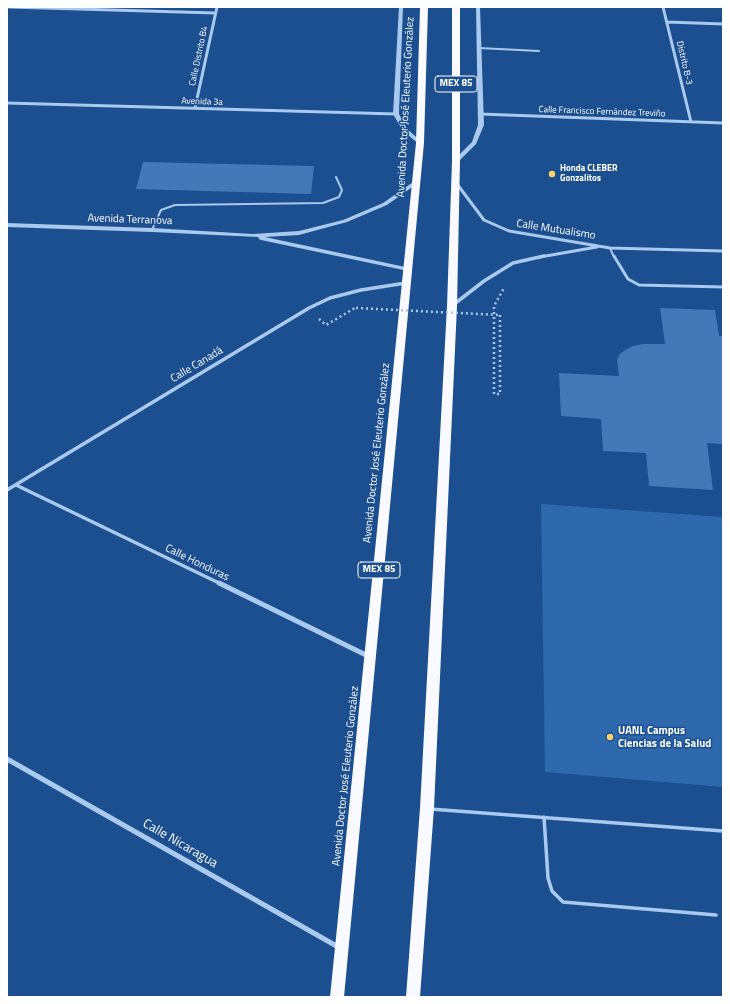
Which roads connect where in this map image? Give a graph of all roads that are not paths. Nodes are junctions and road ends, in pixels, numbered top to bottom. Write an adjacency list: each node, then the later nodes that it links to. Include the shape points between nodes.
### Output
1 (9, 7): 8 (street)
2 (217, 7): 8 (street, Calle Distrito B4)
3 (402, 7): 15 (street)
4 (424, 7): 19 (highway, Avenida Doctor José Eleuterio González / MEX 85)
5 (456, 7): 20 (highway, MEX 85)
6 (478, 7): 11 (street)
7 (664, 7): 9 (street, Distrito B-3)
8 (215, 13): 14 (street, Calle Distrito B4)
9 (667, 22): 10 (street); 17 (street, Distrito B-3)
10 (723, 24)
11 (479, 48): 12 (lane); 16 (street)
12 (539, 50)
13 (7, 103): 14 (street, Avenida 3a)
14 (195, 108): 15 (street, Avenida 3a)
15 (396, 114): 19 (street, via 405,130)
16 (480, 114): 17 (street, Calle Francisco Fernández Treviño); 20 (street, via 481,125 474,143)
17 (691, 122): 18 (street, Calle Francisco Fernández Treviño)
18 (723, 123)
19 (420, 143): 22 (highway, Avenida Doctor José Eleuterio González / MEX 85)
20 (456, 161): 23 (highway, MEX 85)
21 (336, 177): 25 (lane, via 342,190 340,197 323,203 175,205 161,210)
22 (416, 182): 26 (street, Avenida Terranova, via 385,204 345,221 299,233); 30 (highway, Avenida Doctor José Eleuterio González / MEX 85)
23 (456, 182): 27 (street, Calle Mutualismo, via 484,220 495,226 522,234); 33 (highway, MEX 85)
24 (7, 225): 25 (street, Avenida Terranova)
25 (152, 230): 26 (street, Avenida Terranova)
26 (253, 236): 30 (street, Avenida Terranova)
27 (604, 247): 28 (street, Calle Mutualismo); 33 (street, Calle Mutualismo, via 554,253 513,263)
28 (610, 248): 29 (street, Calle Mutualismo); 32 (lane, via 628,279 639,285)
29 (723, 252)
30 (408, 269): 31 (highway, Avenida Doctor José Eleuterio González / MEX 85)
31 (407, 283): 34 (street, Calle Canadá, via 330,298 309,308); 36 (highway, Avenida Doctor José Eleuterio González / MEX 85)
32 (723, 288)
33 (452, 306): 38 (highway, MEX 85)
34 (16, 484): 35 (street, Calle Canadá); 36 (street, Calle Honduras)
35 (7, 490)
36 (371, 657): 42 (highway, Avenida Doctor José Eleuterio González / MEX 85)
37 (7, 759): 42 (street, Calle Nicaragua)
38 (427, 808): 39 (lane); 44 (highway, MEX 85)
39 (544, 817): 40 (lane); 41 (lane, via 548,878 552,891 563,902)
40 (723, 831)
41 (716, 915)
42 (342, 950): 43 (highway, Avenida Doctor José Eleuterio González / MEX 85)
43 (337, 997)
44 (413, 997)

